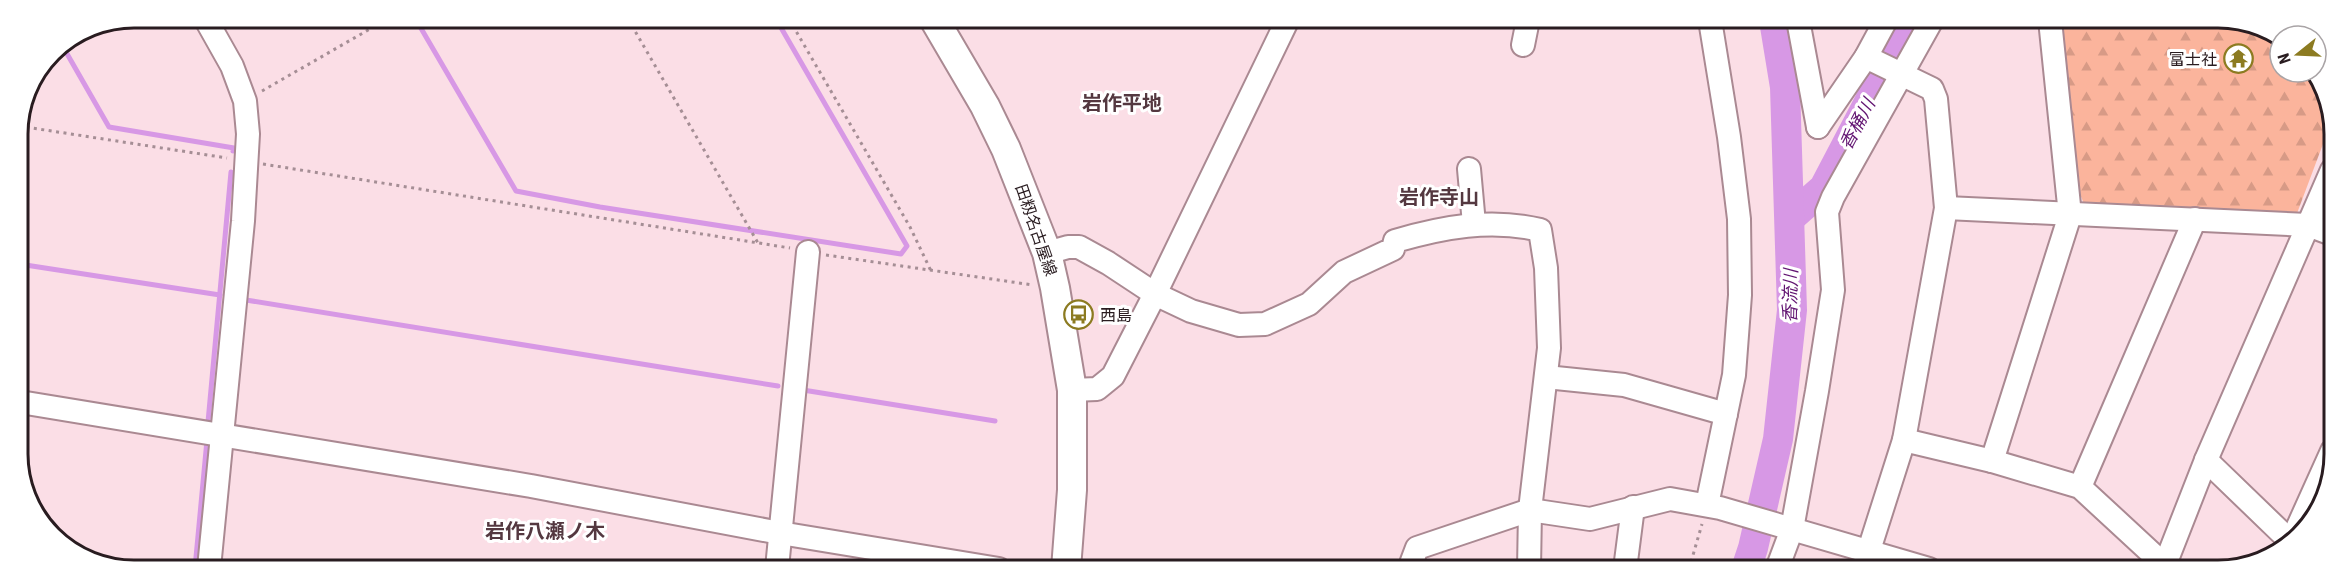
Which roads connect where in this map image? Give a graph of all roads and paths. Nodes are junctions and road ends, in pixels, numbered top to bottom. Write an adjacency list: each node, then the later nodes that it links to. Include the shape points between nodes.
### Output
1 (211, 28): 16 (street)
2 (371, 28): 16 (path)
3 (633, 28): 27 (path)
4 (794, 28): 30 (path, via 910,227)
5 (939, 28): 29 (main road, 田籾名古屋線, via 989,115)
6 (1284, 28): 32 (street)
7 (1526, 28): 13 (street)
8 (1711, 28): 36 (street, via 1739,219 1739,307 1734,375)
9 (1799, 28): 14 (street, via 1818,127)
10 (1882, 28): 14 (street)
11 (1927, 28): 15 (street)
12 (2051, 28): 22 (street)
13 (1523, 45)
14 (1869, 58): 15 (street)
15 (1900, 73): 21 (street, via 1932,89 1936,99); 45 (street, via 1827,212 1833,290 1817,391)
16 (245, 100): 18 (street)
17 (29, 128): 18 (path)
18 (245, 160): 27 (path); 37 (street, via 243,221)
19 (1469, 169): 24 (street)
20 (2324, 188): 25 (street)
21 (1946, 208): 22 (street); 38 (street)
22 (2070, 215): 23 (street); 40 (street)
23 (2195, 219): 25 (street); 41 (street)
24 (1474, 225): 32 (street, via 1437,229 1395,241 1393,249 1344,272 1309,304 1265,324 1239,325); 33 (street, via 1540,230 1546,267)
25 (2308, 225): 26 (street); 39 (street)
26 (2324, 231)
27 (758, 243): 28 (path)
28 (808, 252): 30 (path); 46 (street)
29 (1047, 253): 31 (main road, 田籾名古屋線); 32 (street, via 1079,248)
30 (931, 271): 31 (path)
31 (1055, 288): 34 (main road, 田籾名古屋線)
32 (1155, 294): 34 (street, via 1109,381 1097,388)
33 (1546, 377): 36 (street, via 1624,385); 44 (street)
34 (1072, 390): 60 (main road, 田籾名古屋線, via 1072,490)
35 (28, 403): 37 (street)
36 (1726, 414): 42 (street)
37 (221, 434): 46 (street); 57 (street)
38 (1904, 440): 40 (street); 54 (street)
39 (2206, 460): 47 (street); 56 (street)
40 (1992, 461): 41 (street)
41 (2080, 487): 55 (street)
42 (1714, 506): 43 (street, via 1670,499); 45 (street); 51 (path)
43 (1633, 507): 44 (street, via 1590,519); 50 (street)
44 (1530, 510): 48 (street, via 1418,548); 49 (street)
45 (1786, 527): 52 (street); 53 (street)
46 (780, 533): 58 (street); 59 (street)
47 (2284, 535)
48 (1413, 559)
49 (1529, 559)
50 (1626, 559)
51 (1693, 559)
52 (1779, 559)
53 (1862, 559)
54 (1867, 559)
55 (2158, 559)
56 (2171, 559)
57 (210, 560)
58 (778, 560)
59 (947, 560)
60 (1067, 560)

